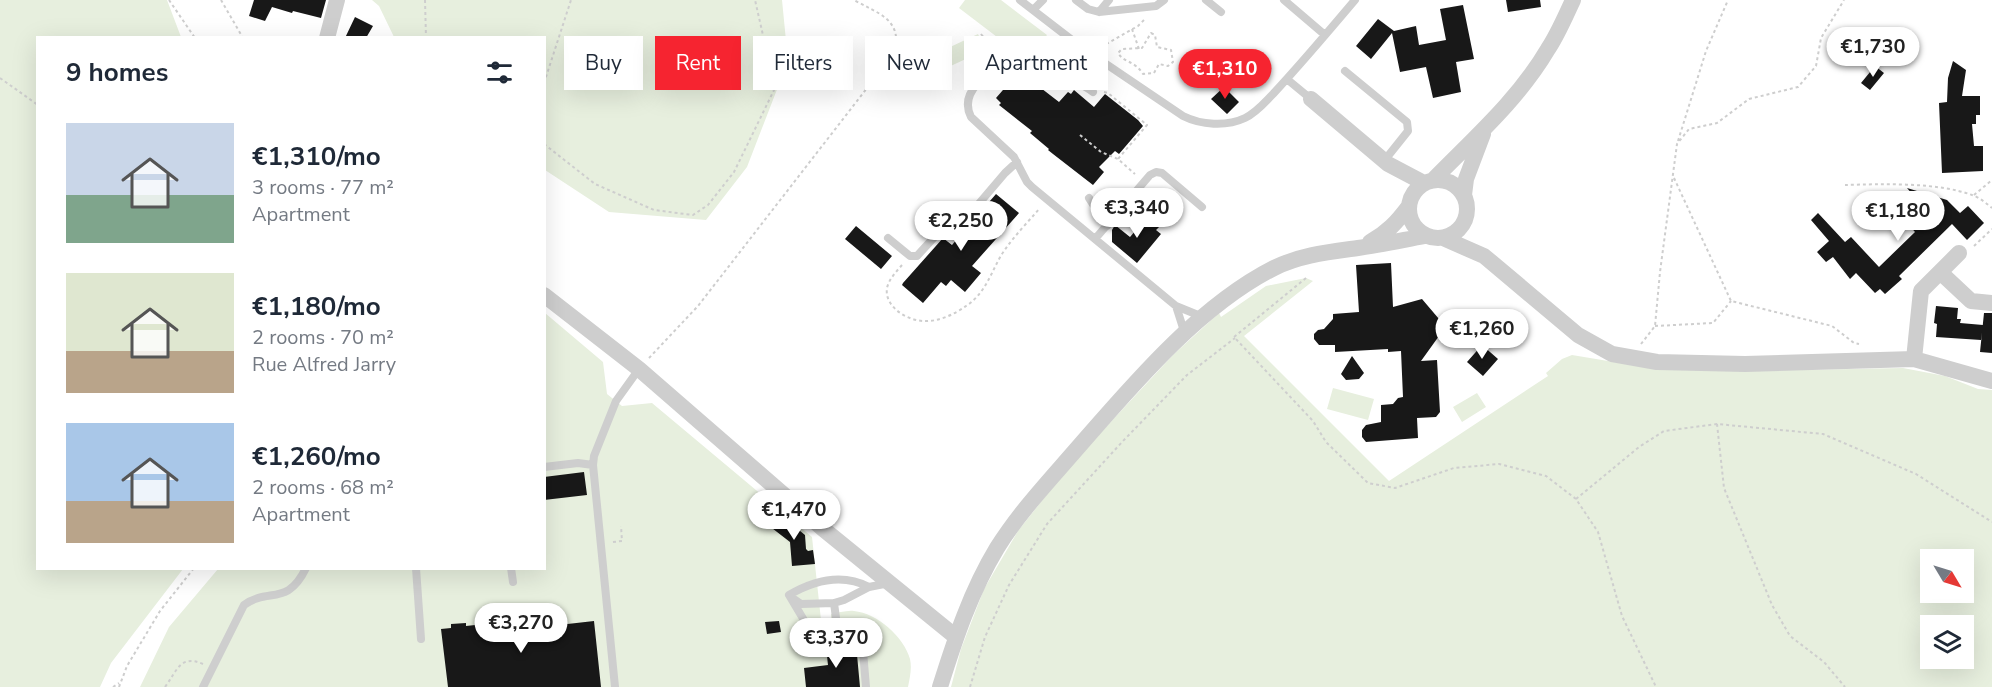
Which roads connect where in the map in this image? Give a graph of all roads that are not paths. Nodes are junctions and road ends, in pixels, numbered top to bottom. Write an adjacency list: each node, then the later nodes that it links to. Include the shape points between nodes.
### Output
1 (337, 0): 16 (street)
2 (1020, 0): 12 (lane)
3 (1043, 0): 12 (lane)
4 (1076, 0): 13 (lane)
5 (1109, 0): 13 (lane)
6 (1164, 0): 11 (lane, via 1158,5)
7 (1206, 0): 14 (lane)
8 (1355, 0): 15 (lane)
9 (1573, 0): 25 (street, via 1542,60)
10 (1289, 2): 15 (lane)
11 (1148, 3): 13 (lane)
12 (1033, 10): 17 (lane)
13 (1099, 12)
14 (1221, 12)
15 (1325, 35): 20 (lane)
16 (328, 36)
17 (1067, 36)
18 (1108, 65): 20 (lane, via 1183,116 1205,123 1247,117)
19 (1345, 71): 27 (lane, via 1407,122 1408,131)
20 (1288, 80): 24 (lane)
21 (972, 90): 26 (lane, via 967,109 971,117)
22 (1090, 90): 23 (lane)
23 (1093, 92)
24 (1311, 99): 27 (street)
25 (1485, 130): 28 (street); 29 (street, via 1466,179)
26 (1017, 162): 36 (lane, via 959,226 939,232 917,256 910,256); 38 (lane, via 1027,182)
27 (1386, 162): 28 (street); 31 (street)
28 (1428, 182): 29 (street, via 1450,182); 31 (street)
29 (1464, 195): 33 (street)
30 (1089, 198): 34 (lane)
31 (1410, 201): 35 (street, via 1412,224); 39 (street, via 1383,235)
32 (1202, 207): 34 (lane, via 1156,172)
33 (1464, 223): 37 (street); 41 (street)
34 (1107, 226): 38 (lane)
35 (1425, 236): 37 (street); 39 (street)
36 (888, 238)
37 (1443, 238): 41 (street)
38 (1095, 239): 45 (lane)
39 (1358, 248): 46 (street, via 1320,253 1275,268 1249,282)
40 (1959, 253): 42 (street)
41 (1485, 256): 48 (street, via 1578,335 1612,354 1657,362 1745,364)
42 (1940, 272): 44 (street, via 1971,301); 48 (street, via 1922,291)
43 (546, 297): 49 (street)
44 (1992, 303)
45 (1176, 306): 46 (lane); 47 (lane)
46 (1203, 317): 47 (street)
47 (1185, 334): 62 (street, via 1021,513 981,578)
48 (1914, 359): 50 (street)
49 (639, 369): 51 (lane, via 616,401); 57 (street)
50 (1992, 381)
51 (593, 465): 52 (lane); 65 (lane)
52 (546, 467)
53 (305, 570): 64 (lane, via 289,591 244,605)
54 (416, 570): 63 (lane)
55 (511, 570): 56 (lane)
56 (513, 582)
57 (890, 583): 58 (lane); 62 (street)
58 (869, 587): 59 (lane, via 847,579 806,585); 60 (lane)
59 (789, 596): 60 (lane, via 801,604); 61 (lane, via 811,632)
60 (834, 603): 61 (lane)
61 (838, 633): 66 (lane, via 857,634 862,639)
62 (956, 637): 67 (street)
63 (421, 639)
64 (203, 687)
65 (615, 687)
66 (866, 687)
67 (940, 687)

